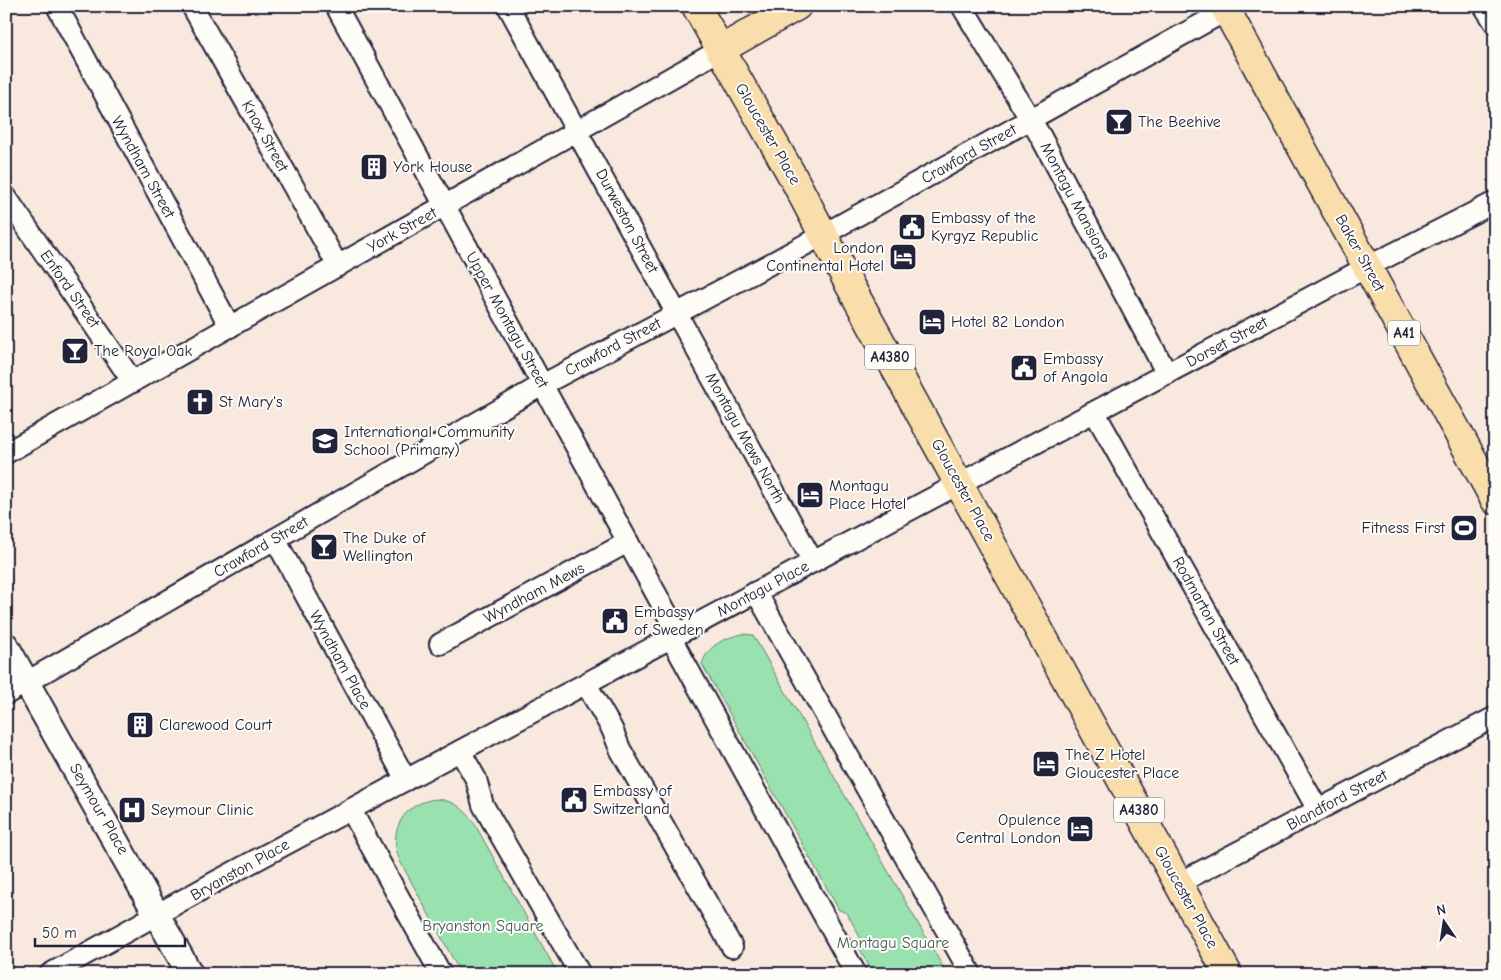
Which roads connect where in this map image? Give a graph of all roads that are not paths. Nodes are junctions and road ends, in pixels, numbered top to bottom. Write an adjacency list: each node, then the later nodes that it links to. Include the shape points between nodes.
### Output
1 (57, 6): 21 (street, Wyndham Street)
2 (192, 6): 18 (street, Knox Street)
3 (336, 6): 16 (street, Upper Montagu Street)
4 (508, 6): 13 (street, Durweston Street)
5 (696, 6): 11 (main road, Gloucester Place / A4380)
6 (797, 6): 11 (main road, York Street)
7 (962, 6): 12 (street, Montagu Mansions)
8 (1484, 6): 10 (street)
9 (1226, 8): 12 (street, Crawford Street); 19 (main road, Baker Street / A41)
10 (1495, 23)
11 (720, 50): 13 (street, York Street); 17 (main road, Gloucester Place / A4380)
12 (1030, 120): 17 (street, Crawford Street); 22 (street, Montagu Mansions)
13 (577, 129): 16 (street, York Street); 20 (street, Durweston Street)
14 (6, 197): 23 (street, Enford Street)
15 (1495, 202): 19 (street, Dorset Street)
16 (444, 206): 18 (street, York Street); 24 (street, Upper Montagu Street)
17 (824, 234): 20 (street, Crawford Street); 27 (main road, Gloucester Place / A4380)
18 (338, 266): 21 (street, York Street)
19 (1367, 266): 22 (street, Dorset Street); 28 (main road, Baker Street / A41)
20 (676, 313): 24 (street, Crawford Street); 31 (street, Montagu Mews North)
21 (230, 326): 23 (street, York Street)
22 (1167, 374): 25 (street, Dorset Street)
23 (133, 382): 26 (street, York Street)
24 (542, 385): 29 (street, Crawford Street); 30 (street, Upper Montagu Street)
25 (1095, 413): 27 (street, Dorset Street); 42 (street, Rodmarton Street)
26 (6, 454)
27 (961, 485): 31 (street, Montagu Place); 43 (main road, Gloucester Place / A4380)
28 (1495, 500)
29 (275, 539): 37 (street, Crawford Street); 40 (street, Wyndham Place)
30 (628, 542): 33 (street, Upper Montagu Street); 34 (street, Wyndham Mews)
31 (813, 562): 32 (street, Montagu Place)
32 (756, 592): 33 (street, Montagu Place); 51 (street)
33 (675, 636): 36 (street, Montagu Place); 50 (street)
34 (440, 644)
35 (6, 646): 37 (street, Seymour Place)
36 (586, 684): 39 (street, Montagu Place); 45 (street)
37 (16, 689): 44 (street, Seymour Place)
38 (1495, 717): 42 (street, Blandford Street)
39 (460, 751): 40 (street); 49 (street, via 476,779 483,806)
40 (406, 780): 41 (street)
41 (351, 810): 44 (street, Bryanston Place); 48 (street)
42 (1318, 810): 43 (street, Blandford Street)
43 (1179, 883): 52 (main road, Gloucester Place / A4380)
44 (158, 915): 46 (street, Bryanston Place); 47 (street, Seymour Place)
45 (732, 947)
46 (50, 974)
47 (190, 974)
48 (441, 974)
49 (580, 974)
50 (856, 974)
51 (971, 974)
52 (1228, 974)

